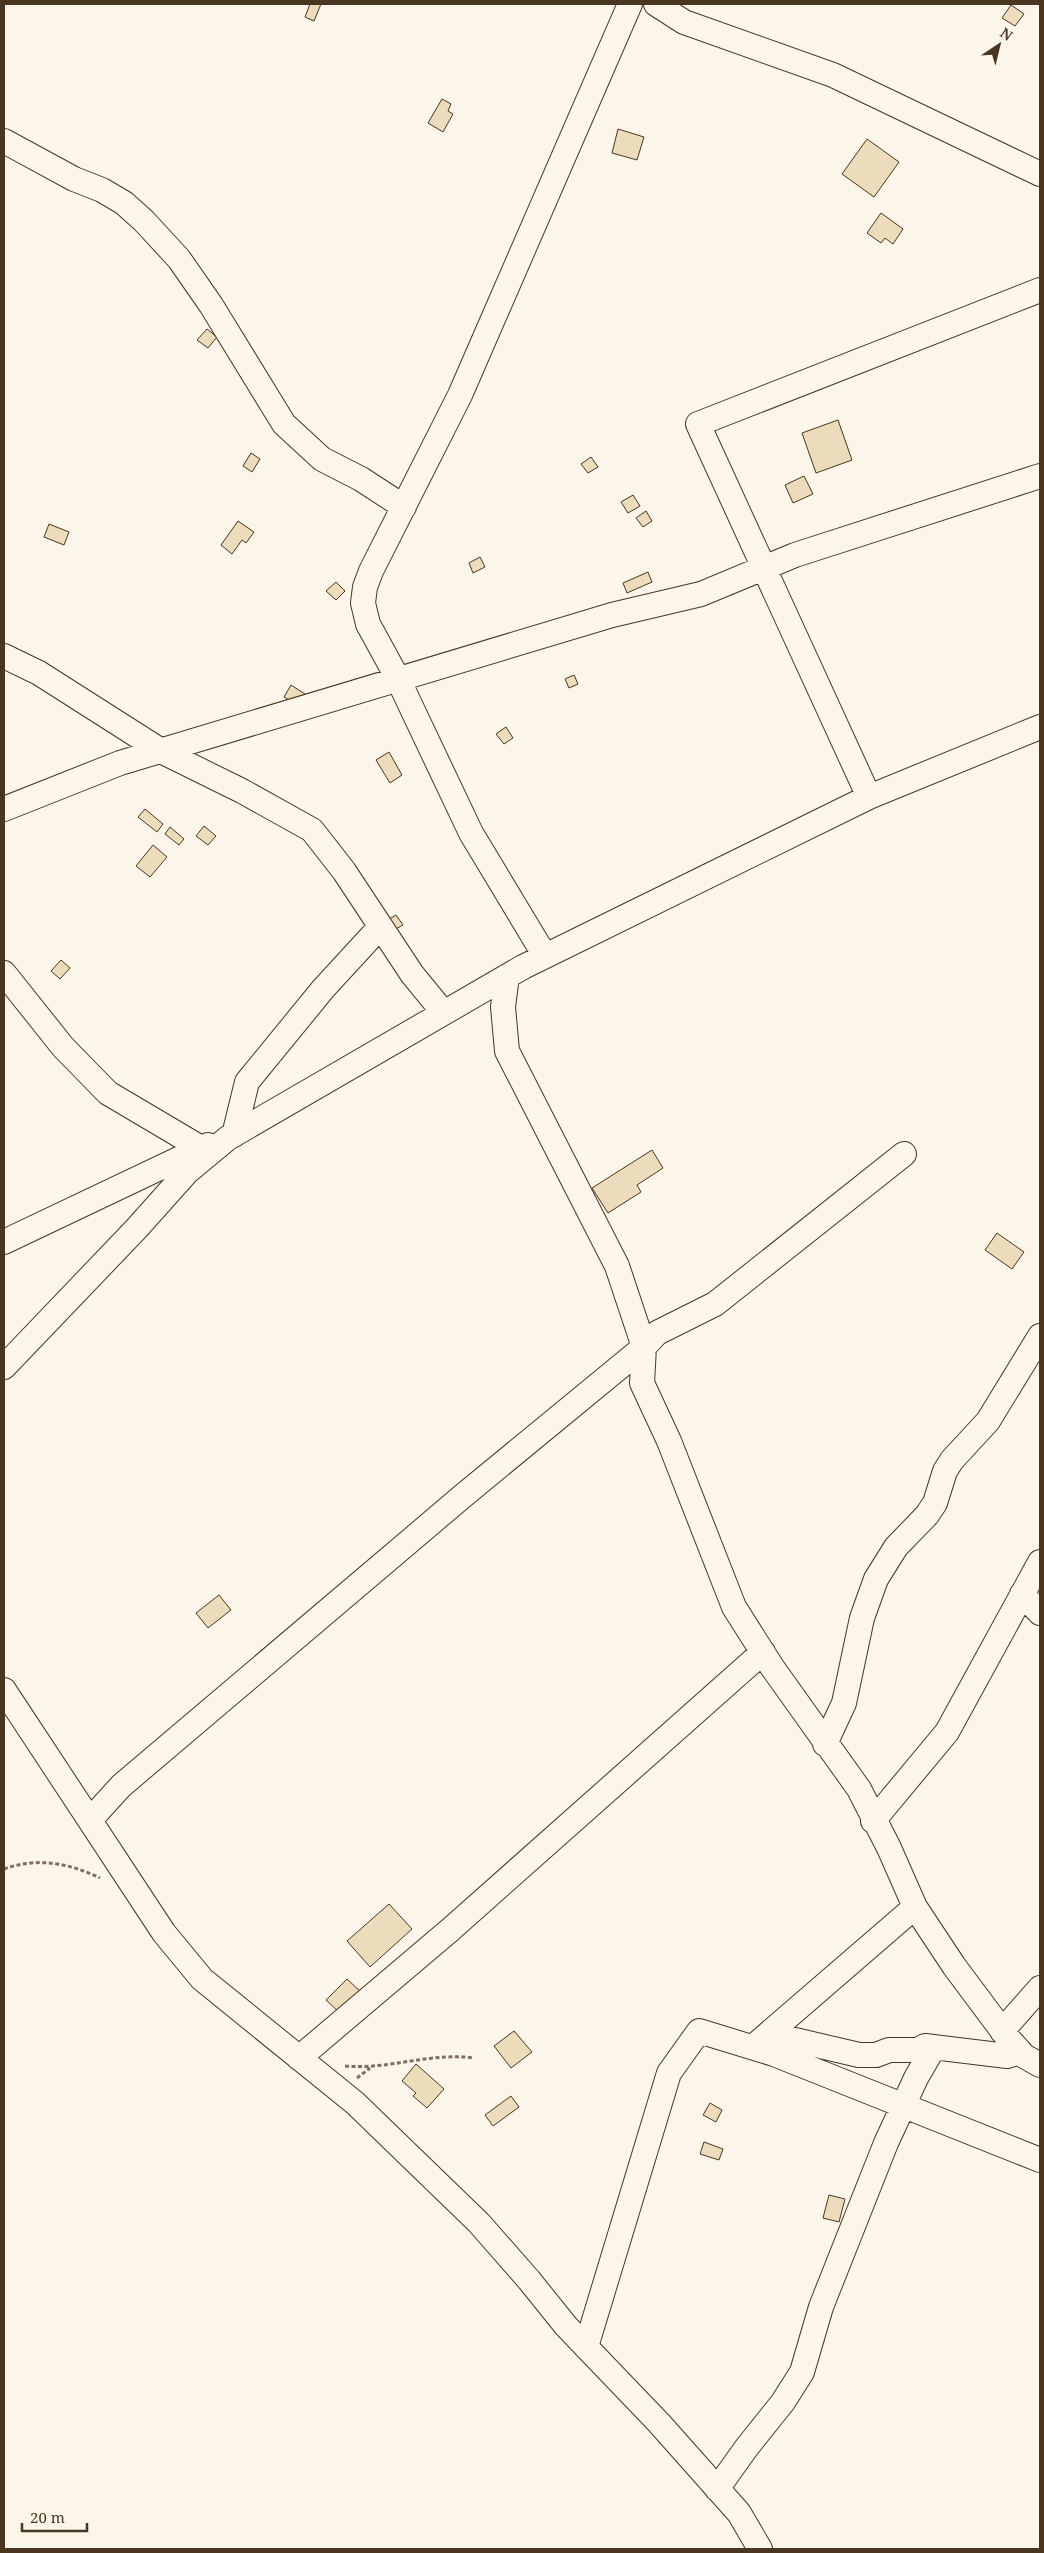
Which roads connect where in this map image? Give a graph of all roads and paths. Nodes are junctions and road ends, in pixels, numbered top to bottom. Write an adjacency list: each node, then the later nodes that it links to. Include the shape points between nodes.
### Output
1 (630, 4): 7 (street, via 460,395)
2 (656, 4): 4 (street, via 684,22 833,75)
3 (4, 141): 7 (street, via 74,179 102,190 124,203 144,221 179,259 211,305 284,424 322,458)
4 (1040, 174)
5 (1040, 290): 8 (street, via 698,424)
6 (1040, 476): 8 (street)
7 (404, 506): 10 (street, via 364,587 363,603 368,624)
8 (764, 567): 10 (street, via 701,594 612,615); 13 (street)
9 (4, 656): 12 (street, via 39,673)
10 (398, 679): 12 (street); 16 (street, via 471,833)
11 (1040, 727): 13 (street)
12 (163, 752): 14 (street, via 120,763); 15 (street, via 251,795 312,830 344,871)
13 (869, 797): 16 (street)
14 (4, 809)
15 (380, 928): 19 (street); 20 (street, via 323,989 247,1082)
16 (545, 956): 18 (street)
17 (4, 973): 20 (street, via 63,1047 108,1093)
18 (507, 976): 19 (street); 24 (street, via 503,1007 507,1051 617,1266)
19 (444, 1013): 20 (street)
20 (218, 1143): 22 (street); 25 (street)
21 (904, 1154): 24 (street, via 715,1304 657,1333)
22 (4, 1242)
23 (1040, 1336): 31 (street, via 988,1421 948,1465 935,1503 927,1515 896,1547 876,1579 862,1618 844,1703)
24 (644, 1347): 29 (street, via 642,1383 669,1441 734,1607); 32 (street, via 464,1495 122,1786)
25 (4, 1367)
26 (1040, 1562): 27 (street)
27 (1022, 1594): 28 (street); 33 (street, via 947,1732)
28 (1040, 1613)
29 (763, 1652): 31 (street); 42 (street, via 450,1930)
30 (4, 1690): 32 (street)
31 (826, 1744): 33 (street, via 859,1789)
32 (91, 1819): 42 (street, via 187,1963 227,2001)
33 (874, 1820): 36 (street)
34 (4, 1869): 35 (path, via 44,1862 64,1864)
35 (105, 1881)
36 (915, 1906): 38 (street); 40 (street)
37 (1040, 1988): 38 (street)
38 (1002, 2031): 41 (street)
39 (934, 2047): 40 (street, via 859,2056 795,2040); 41 (street, via 1006,2056); 46 (street)
40 (763, 2051): 46 (street); 48 (street, via 699,2031 669,2074)
41 (1020, 2052): 45 (street)
42 (299, 2058): 48 (street, via 355,2103 479,2224)
43 (474, 2058): 44 (path, via 457,2055 375,2068)
44 (341, 2065)
45 (1040, 2065)
46 (902, 2106): 47 (street); 49 (street, via 821,2307 802,2372)
47 (1040, 2160)
48 (586, 2347): 49 (street)
49 (717, 2489): 50 (street, via 739,2513)
50 (759, 2549)

